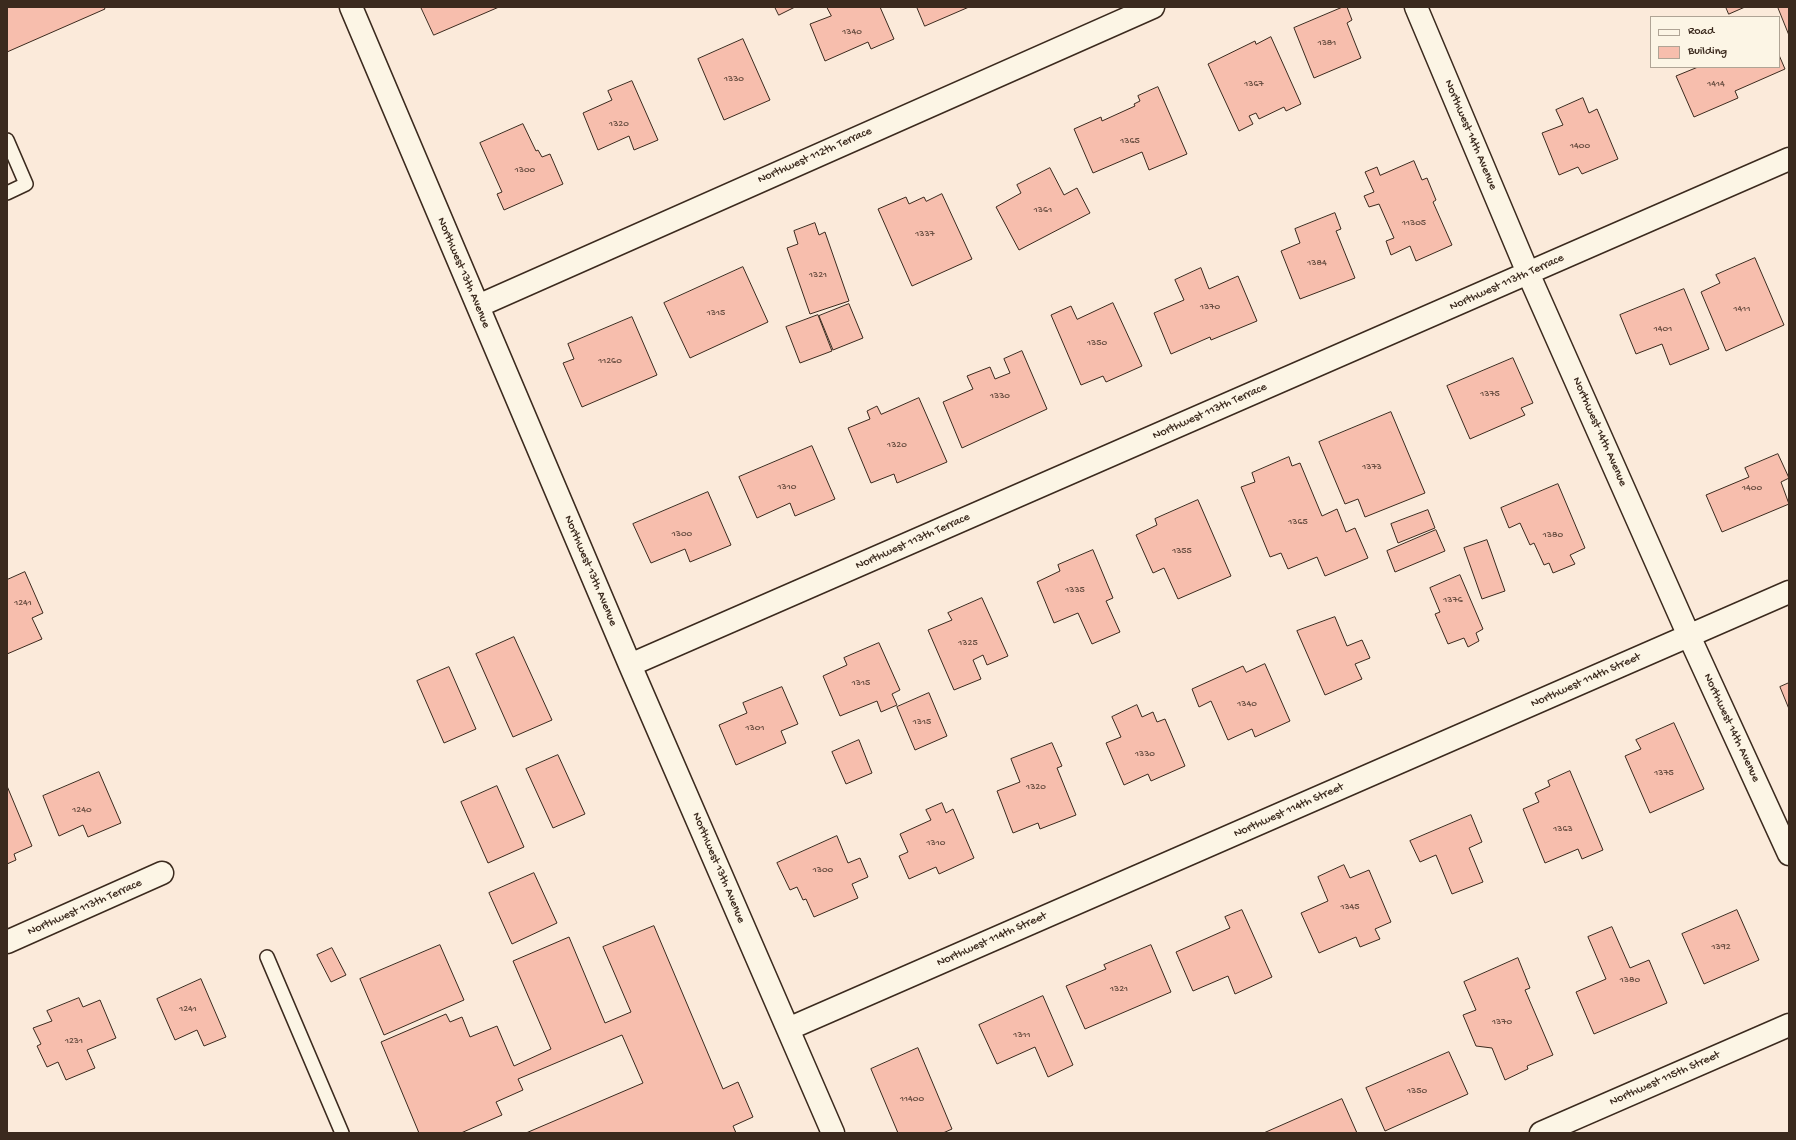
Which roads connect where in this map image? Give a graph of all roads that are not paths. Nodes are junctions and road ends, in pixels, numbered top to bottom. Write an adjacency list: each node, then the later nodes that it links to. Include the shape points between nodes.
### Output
1 (351, 7): 8 (street, Northwest 13th Avenue)
2 (1153, 7): 8 (street, Northwest 112th Terrace)
3 (1416, 7): 7 (street, Northwest 14th Avenue)
4 (7, 140): 6 (lane, via 26,184)
5 (1789, 159): 7 (street, Northwest 113th Terrace)
6 (7, 193)
7 (1528, 273): 10 (street, Northwest 14th Avenue); 11 (street, Northwest 113th Terrace)
8 (478, 306): 11 (street, Northwest 13th Avenue)
9 (1789, 592): 10 (street, Northwest 114th Street)
10 (1689, 636): 12 (street, Northwest 14th Avenue); 17 (street, Northwest 114th Street)
11 (630, 665): 17 (street, Northwest 13th Avenue)
12 (1789, 854)
13 (162, 873): 14 (street, Northwest 113th Terrace)
14 (7, 942)
15 (267, 957): 18 (lane)
16 (1789, 1025): 20 (street, Northwest 115th Street)
17 (788, 1029): 19 (street, Northwest 13th Avenue)
18 (342, 1133)
19 (833, 1133)
20 (1541, 1133)

